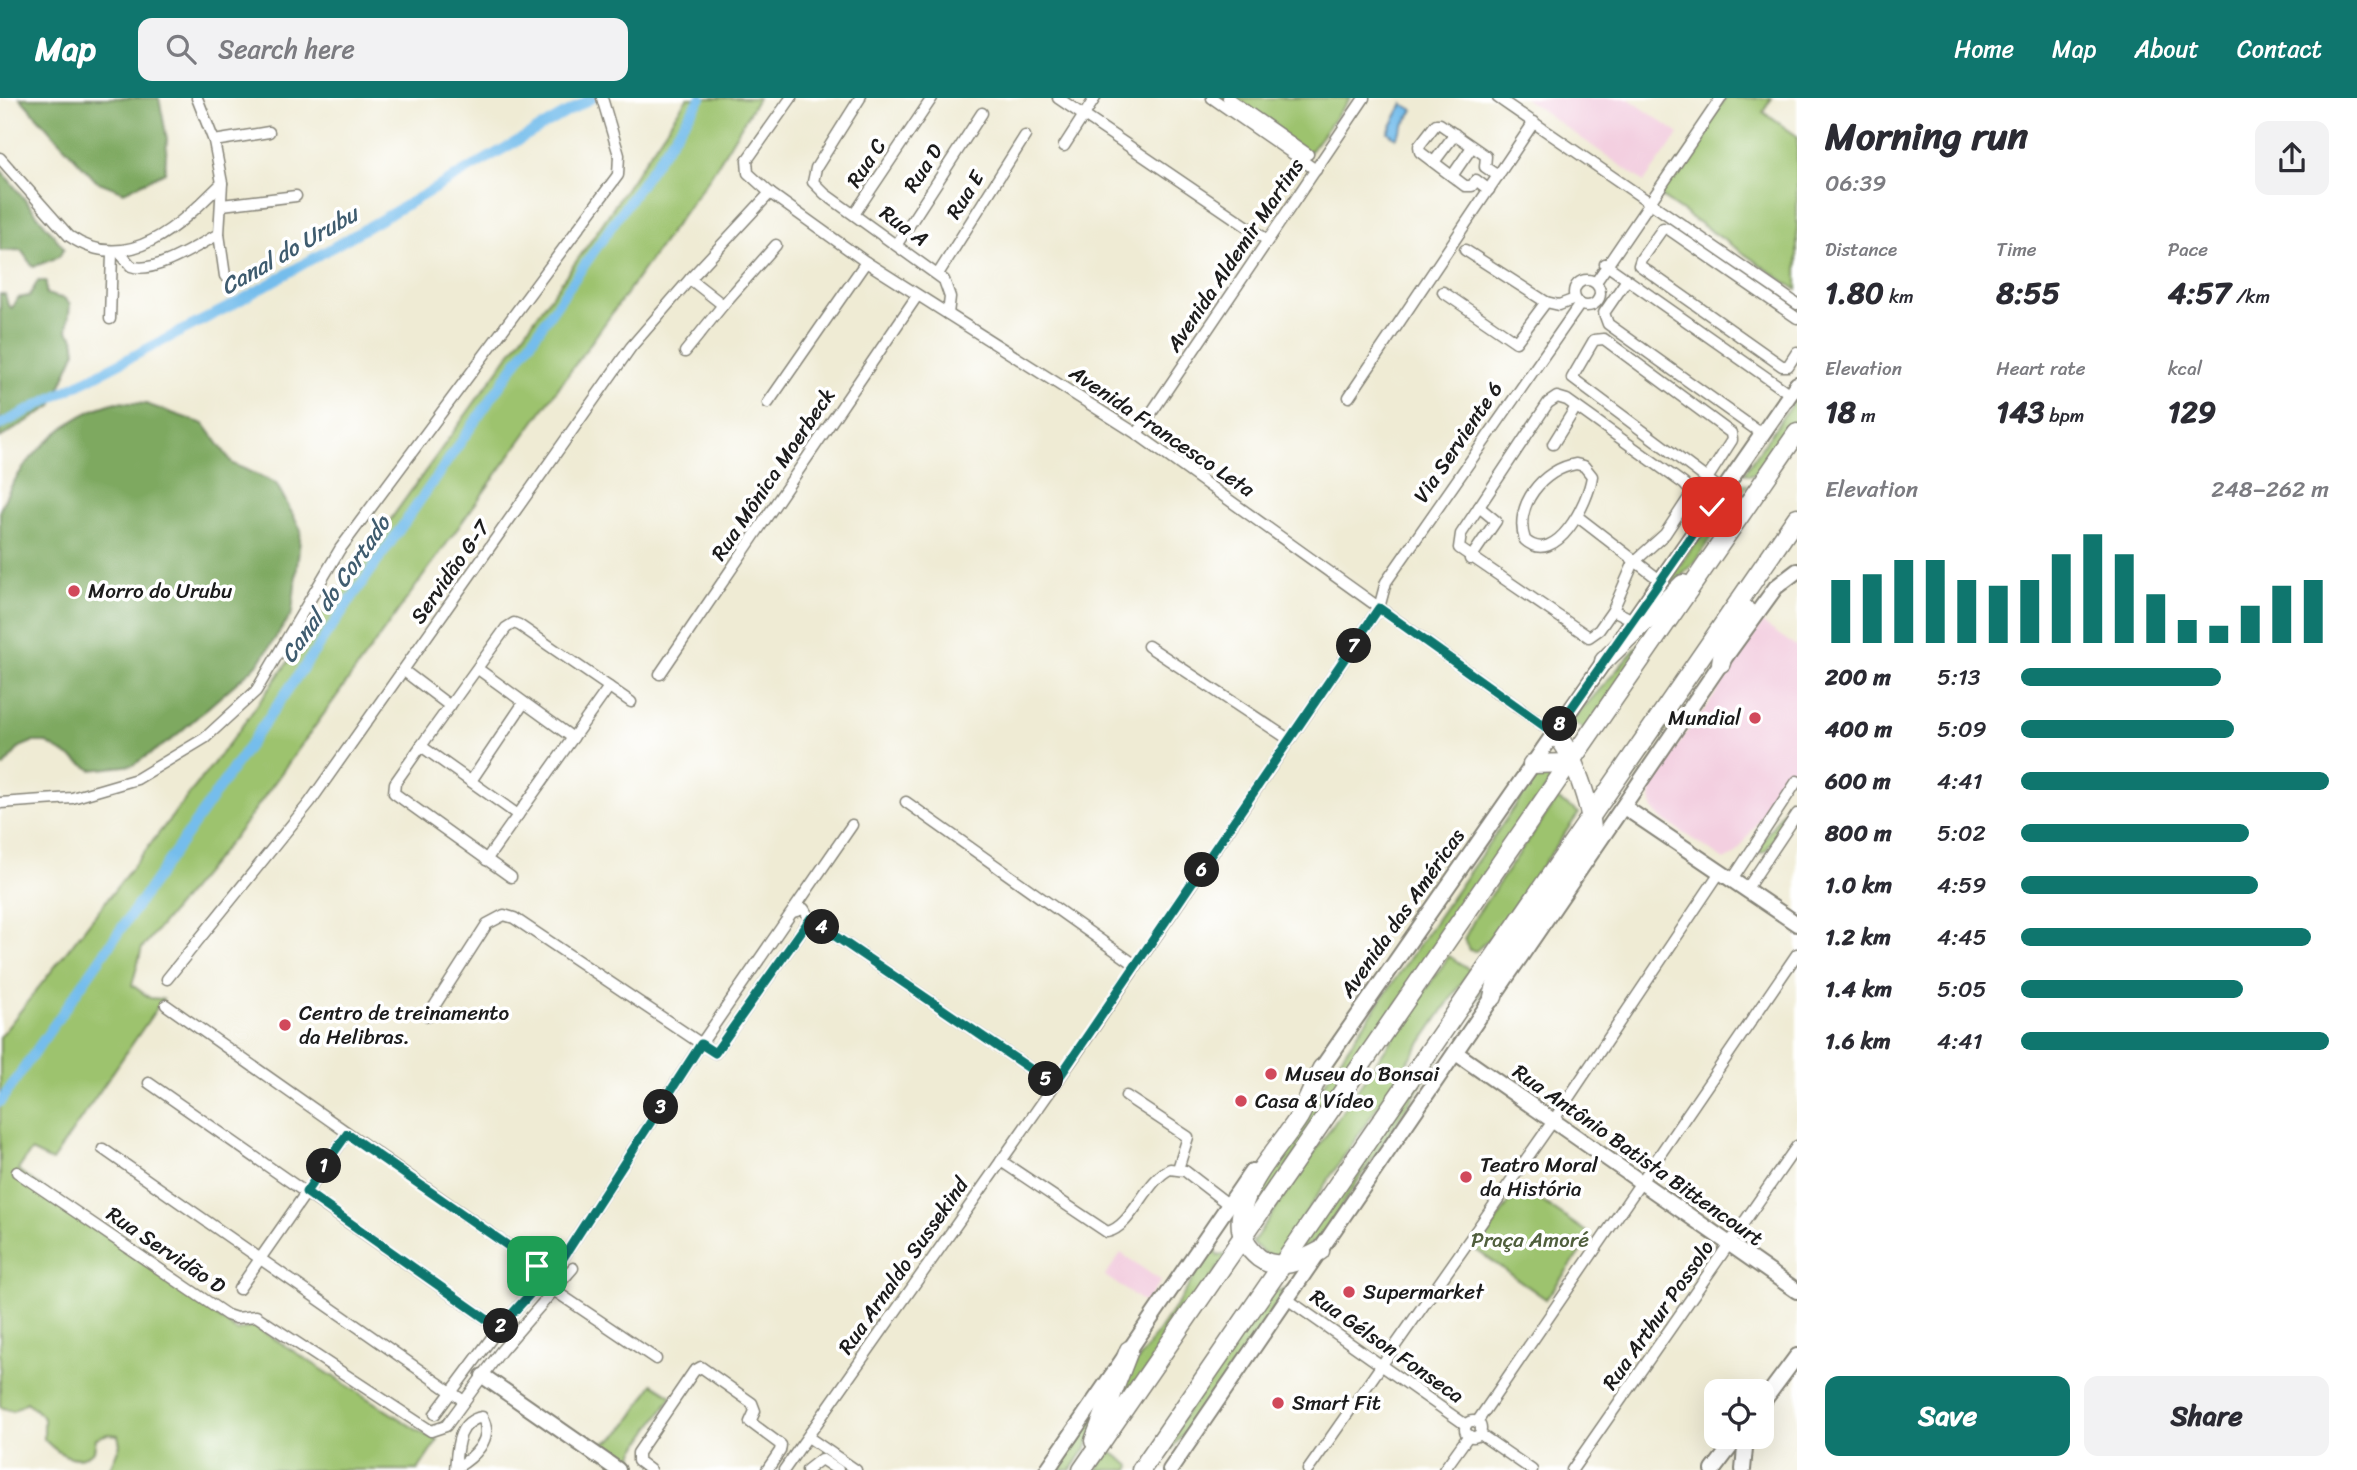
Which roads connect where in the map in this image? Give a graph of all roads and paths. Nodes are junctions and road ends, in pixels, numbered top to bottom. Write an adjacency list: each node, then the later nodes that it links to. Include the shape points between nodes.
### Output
1 (197, 98): 19 (street)
2 (602, 98): 104 (street, via 619,155 618,175 340,550 256,691 205,738 138,779 72,798)
3 (791, 98): 32 (street, Avenida Francesco Leta, via 745,168)
4 (860, 98): 36 (street, Rua A, via 816,168 813,182)
5 (932, 98): 36 (street, Rua C)
6 (1058, 98): 14 (street)
7 (1095, 98): 14 (street)
8 (1212, 98): 26 (street)
9 (1228, 98): 22 (street)
10 (1364, 98): 26 (street, Avenida Aldemir Martins)
11 (1498, 98): 15 (street)
12 (1721, 98): 34 (street)
13 (982, 113): 39 (street, Rua D)
14 (1084, 115): 20 (street); 38 (street)
15 (1534, 122): 28 (street); 34 (street)
16 (269, 132): 19 (street)
17 (1455, 134): 21 (street); 24 (street); 24 (street, via 1436,124 1419,146)
18 (1025, 136): 45 (street, Rua E)
19 (214, 141): 30 (street)
20 (1064, 146)
21 (1472, 147): 25 (street, via 1486,156); 27 (street)
22 (1308, 154)
23 (0, 158): 42 (street, via 69,236 83,246)
24 (1434, 162): 27 (street)
25 (1485, 166): 28 (street); 29 (street)
26 (1316, 170): 38 (street, Avenida Aldemir Martins)
27 (1452, 176): 29 (street, via 1468,187)
28 (1498, 176): 31 (street)
29 (1476, 180): 31 (street)
30 (222, 183): 35 (street); 42 (street, via 173,227)
31 (1489, 190): 62 (street)
32 (770, 193): 43 (street, Avenida Francesco Leta); 47 (street, Servidão G-7)
33 (296, 196): 35 (street)
34 (1651, 201): 44 (street); 54 (street)
35 (222, 205): 37 (street)
36 (855, 214): 39 (street, Rua A)
37 (219, 234): 42 (street, via 171,260 147,267 131,266); 46 (street)
38 (1267, 240): 66 (street, Avenida Aldemir Martins)
39 (897, 244): 45 (street, Rua A)
40 (776, 245): 55 (street)
41 (1465, 250): 53 (street)
42 (116, 253): 57 (street)
43 (866, 262): 51 (street, Avenida Francesco Leta); 63 (street)
44 (1605, 264): 48 (street); 49 (street)
45 (938, 274): 56 (street, Rua A, via 949,289)
46 (225, 276)
47 (690, 279): 55 (street); 89 (street, Servidão G-7, via 631,347)
48 (1626, 281): 61 (street); 67 (street, via 1604,313 1608,324)
49 (1595, 282): 52 (street, via 1578,282 1574,290); 52 (street, via 1600,289 1597,302 1589,306)
50 (1443, 292): 53 (street, via 1516,342)
51 (917, 296): 56 (street, Avenida Francesco Leta); 90 (street, Rua Mônica Moerbeck)
52 (1578, 301): 53 (street, via 1559,306); 82 (street, Via Serviente 6, via 1386,582)
53 (1545, 302)
54 (1797, 304)
55 (723, 306): 59 (street)
56 (948, 314): 66 (street, Avenida Francesco Leta)
57 (110, 318)
58 (1797, 318): 60 (street, via 1668,229 1663,228 1641,259 1639,265 1783,366 1788,366)
59 (685, 352)
60 (1797, 352)
61 (1793, 389): 67 (main road, Avenida das Américas)
62 (1349, 397)
63 (768, 403)
64 (1576, 407): 68 (street); 71 (street); 72 (street, via 1557,397 1548,403)
65 (1797, 433): 76 (highway)
66 (1137, 434): 82 (street, Avenida Francesco Leta)
67 (1762, 434): 70 (main road, Avenida das Américas)
68 (1553, 444)
69 (1707, 479): 69 (street, via 1731,433 1604,339 1594,340 1572,378); 70 (street)
70 (1723, 491): 73 (main road, Avenida das Américas)
71 (1692, 493): 73 (street); 78 (street, via 1665,534)
72 (1479, 507): 77 (street, via 1458,541); 77 (street, via 1496,521)
73 (1712, 507): 81 (main road, Avenida das Américas)
74 (1578, 517): 74 (street, via 1592,476 1576,464 1558,468 1533,492 1522,520 1525,541 1539,548 1557,539); 78 (street)
75 (1797, 517): 79 (highway)
76 (1711, 558): 86 (highway); 99 (highway)
77 (1471, 559): 83 (street, via 1583,635 1595,635)
78 (1634, 562): 81 (street); 83 (street)
79 (1765, 564): 87 (highway); 107 (highway)
80 (1797, 570): 87 (main road, via 1776,587)
81 (1661, 581): 84 (main road, Avenida das Américas)
82 (1379, 608): 95 (street, Avenida Francesco Leta); 97 (street, Via Serviente 6)
83 (1613, 610): 84 (street)
84 (1633, 620): 86 (main road, Avenida das Américas)
85 (1148, 646): 97 (street)
86 (1604, 662): 95 (main road, Avenida das Américas)
87 (1721, 663): 105 (main road)
88 (478, 669): 91 (street, via 514,623); 93 (street); 94 (street)
89 (404, 671): 94 (street); 122 (street, Servidão G-7, via 272,852)
90 (660, 674)
91 (609, 687): 92 (street); 96 (street)
92 (631, 702)
93 (523, 704): 96 (street); 101 (street)
94 (450, 706): 98 (street)
95 (1554, 733): 99 (highway); 100 (main road, Avenida das Américas)
96 (572, 738): 106 (street)
97 (1290, 740): 121 (street, Rua Arnaldo Sussekind)
98 (421, 746): 101 (street); 112 (street, via 394,793)
99 (1571, 763): 100 (highway); 107 (highway); 142 (highway)
100 (1532, 764): 128 (main road, Avenida das Américas)
101 (471, 781): 106 (street)
102 (1797, 781): 110 (street)
103 (906, 802): 121 (street)
104 (0, 803)
105 (1624, 807): 113 (main road); 123 (main road)
106 (518, 814): 112 (street)
107 (1592, 814): 123 (highway, via 1592,835 1499,972); 146 (highway)
108 (1797, 814): 111 (street)
109 (852, 825): 117 (street)
110 (1754, 848): 111 (street, via 1756,856); 115 (street)
111 (1765, 859): 116 (street)
112 (486, 860): 114 (street)
113 (1720, 872): 115 (main road); 132 (street)
114 (511, 877)
115 (1732, 880): 116 (main road)
116 (1746, 890): 119 (main road)
117 (793, 912): 118 (street, via 804,909); 126 (street)
118 (810, 919): 126 (street, via 715,1053); 130 (street)
119 (1797, 924)
120 (1797, 954): 139 (street)
121 (1136, 966): 130 (street, Rua Arnaldo Sussekind)
122 (167, 979)
123 (1493, 997): 127 (main road)
124 (166, 1005): 133 (street)
125 (428, 1016): 126 (street, via 487,925 504,915)
126 (701, 1044): 153 (street, via 563,1258)
127 (1456, 1053): 132 (main road, Rua Antônio Batista Bittencourt); 144 (main road)
128 (1322, 1068): 141 (main road, Avenida das Américas); 142 (highway, via 1299,1116 1247,1192 1241,1219)
129 (149, 1083): 140 (street)
130 (1054, 1085): 136 (street, Rua Arnaldo Sussekind)
131 (1126, 1096): 137 (street, via 1188,1137)
132 (1553, 1121): 139 (main road, Rua Antônio Batista Bittencourt); 158 (street)
133 (347, 1134): 140 (street); 147 (street)
134 (1797, 1146): 143 (street, Rua Arthur Possolo)
135 (103, 1149): 145 (street)
136 (1000, 1161): 137 (street, via 1107,1232 1119,1227 1156,1178); 167 (street, Rua Arnaldo Sussekind)
137 (1178, 1169): 141 (street)
138 (17, 1172): 162 (street, Rua Servidão D, via 227,1315 256,1316 426,1429 441,1430)
139 (1641, 1183): 143 (main road, Rua Antônio Batista Bittencourt); 164 (street)
140 (306, 1192): 145 (street); 153 (street)
141 (1230, 1205): 155 (main road, Avenida das Américas)
142 (1244, 1236): 146 (highway, via 1263,1260); 174 (highway)
143 (1730, 1245): 151 (main road, Rua Antônio Batista Bittencourt); 186 (street, Rua Arthur Possolo)
144 (1320, 1251): 146 (highway); 152 (main road)
145 (259, 1258): 149 (street); 161 (street)
146 (1282, 1264): 181 (highway)
147 (537, 1266)
148 (573, 1268): 150 (street)
149 (239, 1289)
150 (555, 1291): 154 (street); 157 (street)
151 (1797, 1291)
152 (1287, 1299): 158 (street, Rua Gélson Fonseca); 182 (main road)
153 (499, 1328): 154 (street); 161 (street)
154 (512, 1337): 159 (street)
155 (1129, 1350): 174 (highway); 180 (main road, Avenida das Américas)
156 (1797, 1356): 160 (main road)
157 (656, 1359)
158 (1381, 1365): 165 (street, Rua Gélson Fonseca); 183 (street)
159 (483, 1376): 162 (street); 173 (main road)
160 (1774, 1387)
161 (451, 1392): 162 (street); 163 (street)
162 (464, 1401)
163 (435, 1414)
164 (1477, 1422): 165 (street); 166 (street)
165 (1467, 1430): 166 (street); 184 (street)
166 (1480, 1434): 185 (street)
167 (807, 1437): 171 (street, Rua Arnaldo Sussekind); 179 (street)
168 (1729, 1449): 187 (main road)
169 (1745, 1449): 188 (main road)
170 (775, 1458): 171 (street); 175 (street, via 781,1445 750,1422 755,1411 752,1403 701,1367 638,1453 638,1461); 176 (street)
171 (785, 1468)
172 (455, 1469): 172 (street, via 482,1446 486,1425 482,1417 472,1420 459,1436)
173 (616, 1469)
174 (1083, 1469)
175 (650, 1470)
176 (767, 1470)
177 (807, 1470): 178 (street, via 821,1459)
178 (838, 1470)
179 (856, 1470)
180 (1047, 1470)
181 (1141, 1470)
182 (1170, 1470)
183 (1308, 1470)
184 (1444, 1470)
185 (1532, 1470)
186 (1573, 1470)
187 (1713, 1470)
188 (1743, 1470)

